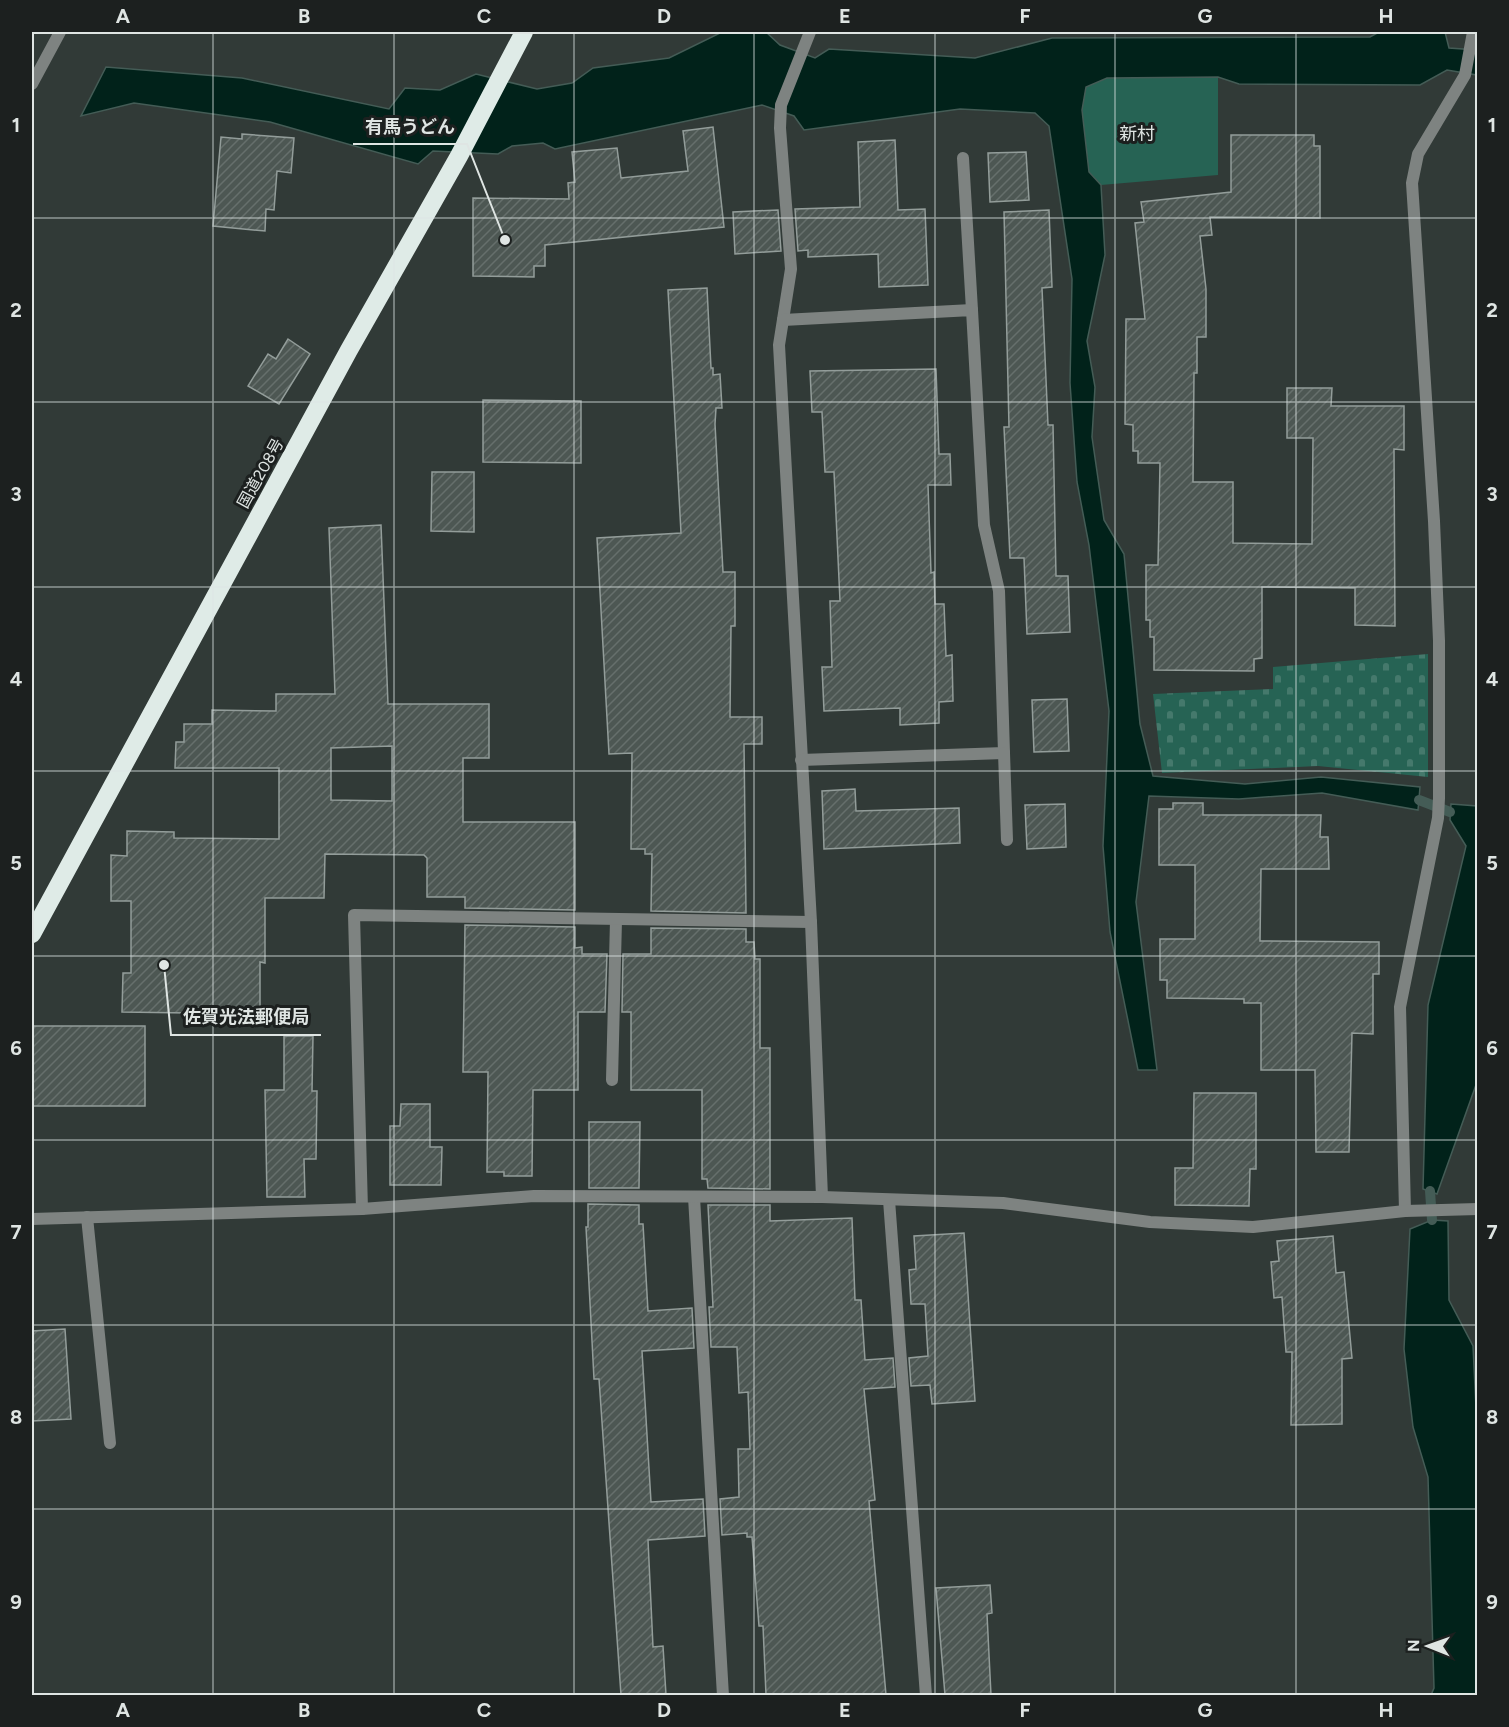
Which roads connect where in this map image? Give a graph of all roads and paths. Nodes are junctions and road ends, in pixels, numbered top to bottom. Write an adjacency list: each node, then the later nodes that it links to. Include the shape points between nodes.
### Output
1 (60, 32): 5 (street)
2 (524, 32): 14 (highway, 国道208号)
3 (809, 32): 8 (street, via 781,105 791,269)
4 (1472, 37): 21 (street, via 1465,75 1418,154 1412,183 1434,521 1439,798 1400,1007)
5 (32, 84)
6 (963, 158): 7 (street)
7 (972, 310): 8 (street); 9 (street, via 984,525 999,591)
8 (783, 320): 10 (street, via 779,345)
9 (1004, 753): 10 (street); 11 (street)
10 (801, 760): 13 (street)
11 (1007, 840)
12 (616, 920): 13 (street); 15 (street); 19 (street, via 354,915)
13 (811, 922): 17 (street)
14 (32, 934)
15 (612, 1080)
16 (694, 1197): 17 (street); 19 (street, via 534,1196); 25 (street)
17 (822, 1197): 18 (street)
18 (889, 1200): 21 (street, via 1003,1203 1150,1222 1253,1227); 26 (street)
19 (362, 1209): 22 (street)
20 (1478, 1209): 21 (street)
21 (1410, 1211)
22 (87, 1217): 23 (street); 24 (street)
23 (32, 1219)
24 (110, 1443)
25 (723, 1695)
26 (926, 1695)

